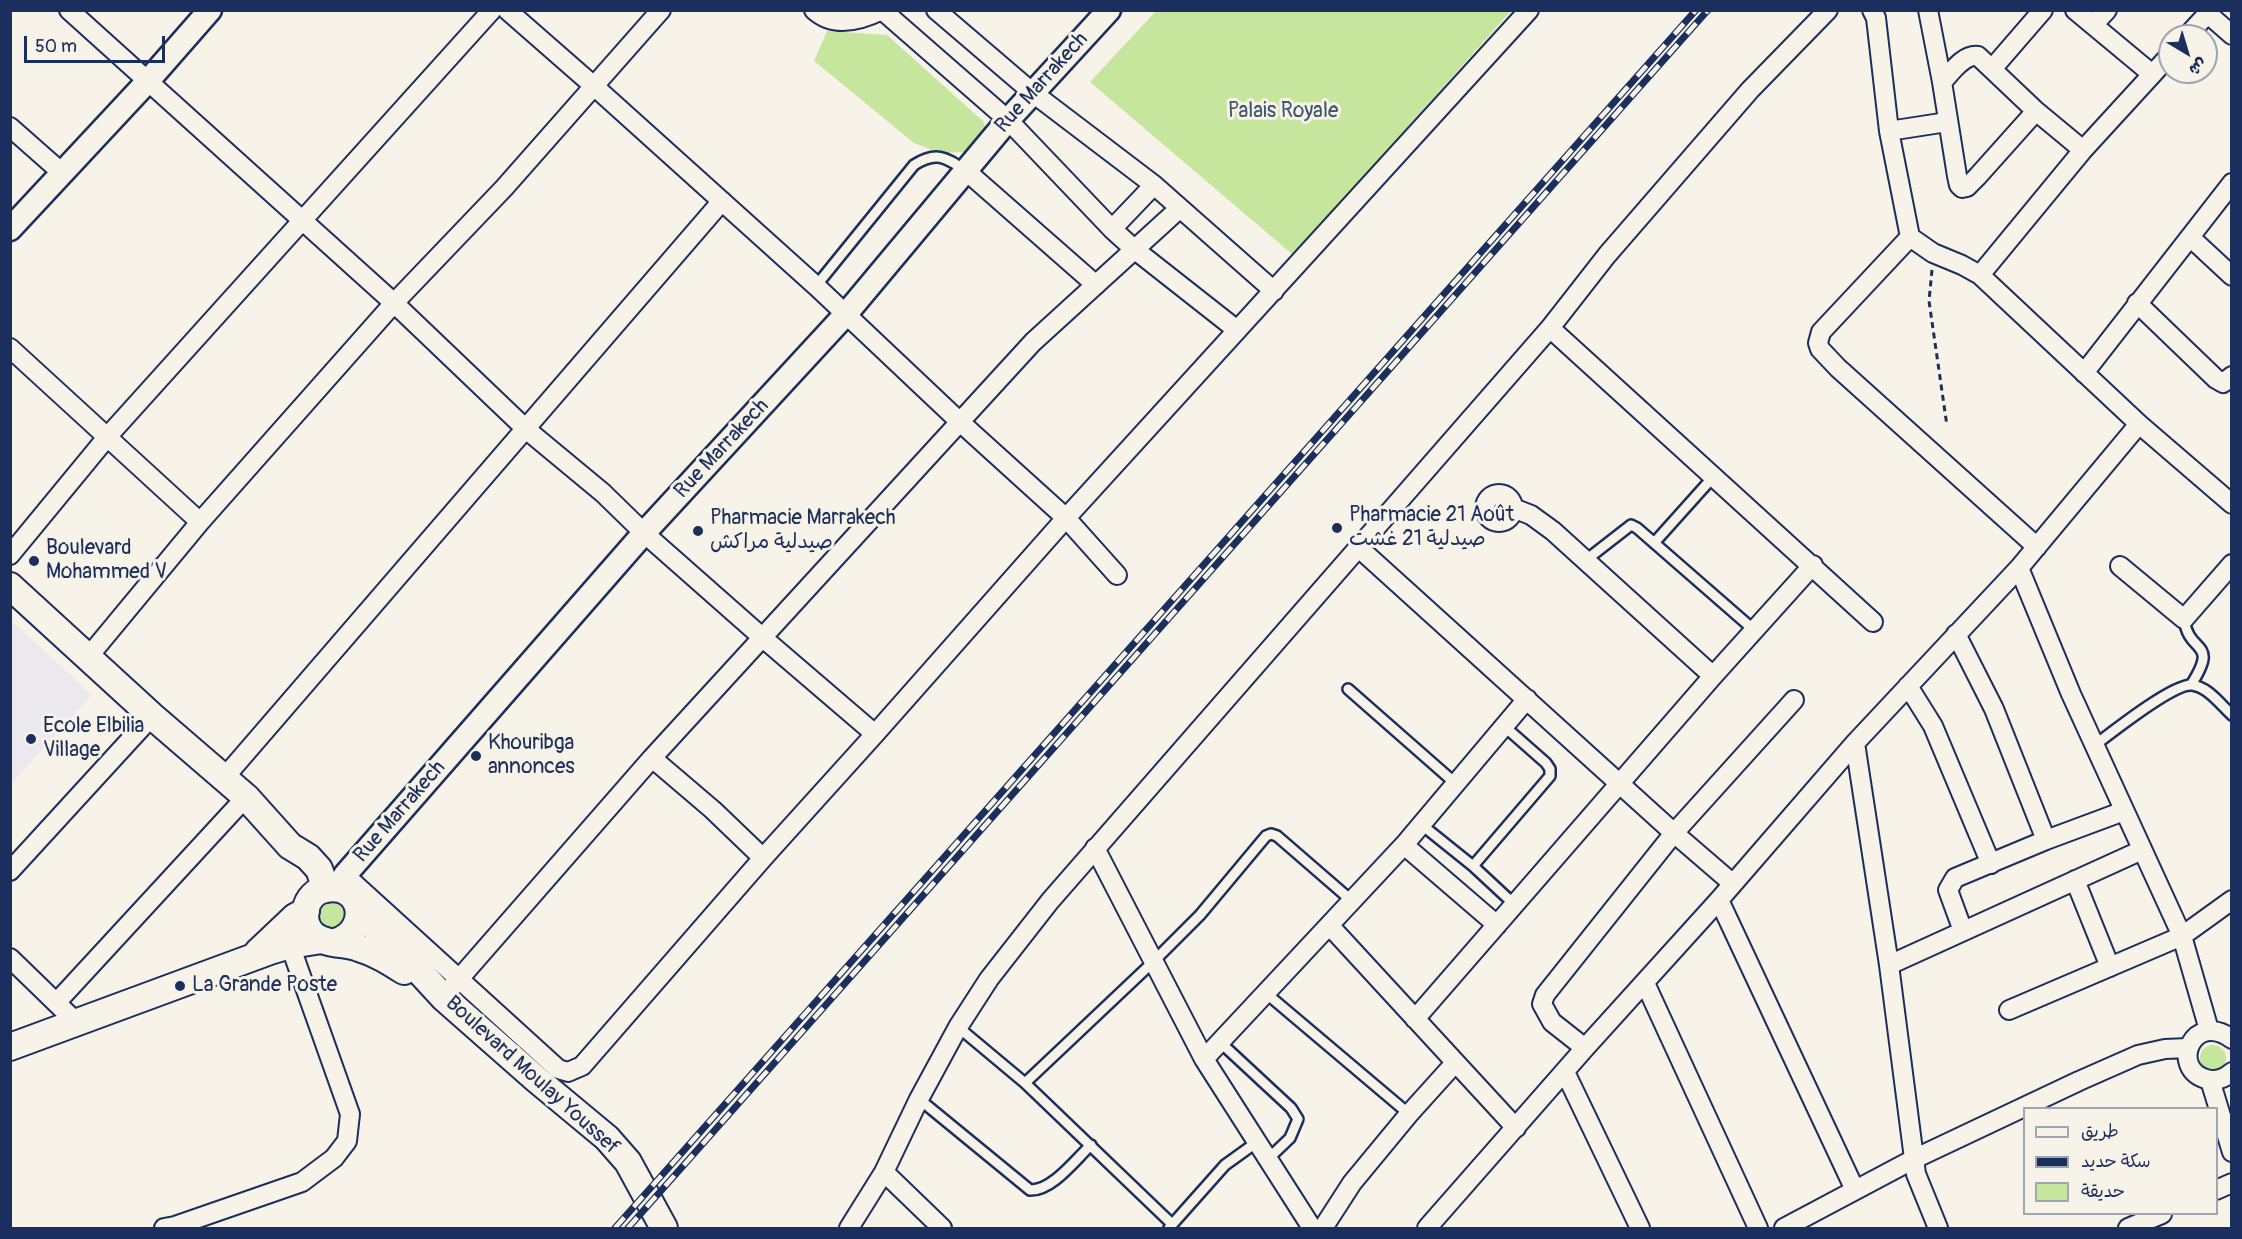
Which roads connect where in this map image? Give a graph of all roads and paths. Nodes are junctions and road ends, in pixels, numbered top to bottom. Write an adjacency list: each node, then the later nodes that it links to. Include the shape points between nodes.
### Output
1 (69, 10): 24 (street)
2 (210, 10): 24 (street)
3 (492, 10): 40 (street)
4 (507, 10): 26 (street)
5 (661, 10): 26 (street)
6 (814, 10): 7 (street, via 835,22 866,19)
7 (882, 10): 29 (street)
8 (1109, 10): 27 (street, Rue Marrakech)
9 (1529, 10): 51 (street)
10 (1828, 10): 55 (street, via 1750,90 1607,255)
11 (1872, 10): 32 (street)
12 (2043, 10): 22 (street)
13 (2075, 10): 19 (street)
14 (2107, 10): 19 (street)
15 (2209, 12): 18 (street); 20 (street)
16 (944, 13): 27 (street)
17 (1934, 15): 25 (street)
18 (2198, 24)
19 (2093, 25): 23 (street)
20 (2232, 35)
21 (2158, 68): 23 (street)
22 (1992, 69): 25 (street, via 1973,55); 28 (street)
23 (2152, 74): 33 (street)
24 (147, 82): 35 (street); 40 (street)
25 (1942, 82): 30 (street)
26 (595, 87): 38 (street); 52 (street)
27 (1033, 93): 29 (street, Rue Marrakech); 37 (street)
28 (2036, 111): 30 (street, via 1977,177 1962,188); 33 (street)
29 (1008, 120): 34 (street, Rue Marrakech); 42 (street)
30 (1947, 122): 32 (street)
31 (10, 127): 35 (street)
32 (1889, 131): 43 (street)
33 (2083, 150): 47 (street)
34 (965, 170): 49 (street); 50 (lane, via 936,156 914,165); 54 (street, Rue Marrakech)
35 (61, 172): 41 (street)
36 (2232, 183): 44 (street)
37 (1154, 185): 39 (street); 42 (street)
38 (722, 201): 50 (street); 63 (street)
39 (1180, 208): 45 (street); 51 (street)
40 (301, 220): 52 (street); 64 (street)
41 (10, 229)
42 (1112, 229): 45 (street)
43 (1910, 237): 46 (street); 72 (street, via 1821,332 1820,349)
44 (2190, 237): 48 (street); 53 (street)
45 (1134, 249): 49 (street); 56 (street)
46 (1933, 254): 47 (street); 62 (path, via 1929,301)
47 (1980, 276): 58 (street)
48 (2232, 276)
49 (1096, 285): 60 (street, via 1033,342)
50 (816, 286): 54 (street)
51 (1274, 291): 56 (street)
52 (394, 303): 63 (street); 69 (street)
53 (2137, 303): 58 (street); 59 (street, via 2216,379 2223,383)
54 (846, 314): 60 (street); 70 (street, Rue Marrakech)
55 (1550, 328): 65 (street); 73 (street)
56 (1237, 330): 68 (street)
57 (10, 348): 64 (street)
58 (2084, 373): 61 (street)
59 (2232, 376)
60 (960, 422): 68 (street); 86 (street)
61 (2139, 423): 66 (street); 72 (street)
62 (1947, 426)
63 (526, 430): 70 (street, via 603,493); 101 (street)
64 (108, 436): 69 (street); 74 (street)
65 (1714, 476): 71 (lane); 77 (street)
66 (2232, 504)
67 (1513, 508): 75 (street, via 1531,515)
68 (1066, 518): 80 (street); 97 (street)
69 (200, 522): 87 (street)
70 (644, 533): 86 (street); 118 (street, Rue Marrakech)
71 (1654, 543): 75 (lane, via 1631,525); 84 (lane)
72 (2037, 547): 79 (street)
73 (1359, 548): 92 (street); 110 (street)
74 (10, 555)
75 (1586, 560): 88 (street)
76 (2232, 564): 82 (street)
77 (1813, 565): 83 (street); 84 (street)
78 (2120, 566): 82 (street)
79 (2019, 568): 85 (street); 99 (street)
80 (1118, 575)
81 (10, 586): 87 (main road)
82 (2184, 619): 89 (lane, via 2204,658)
83 (1873, 622)
84 (1754, 630): 88 (street)
85 (1956, 634): 90 (street); 108 (street, via 1994,709)
86 (763, 638): 97 (street); 100 (street)
87 (88, 656): 95 (main road)
88 (1713, 676): 103 (street)
89 (2191, 685): 94 (lane, via 2206,690); 99 (lane, via 2173,690)
90 (1908, 686): 98 (street); 113 (street, via 1934,726)
91 (1348, 689): 102 (lane)
92 (1527, 699): 96 (street); 103 (street)
93 (1794, 700): 107 (street)
94 (2232, 715)
95 (152, 716): 101 (main road); 115 (street)
96 (1504, 726): 102 (street); 114 (lane, via 1546,763 1550,776)
97 (875, 734): 112 (street)
98 (1855, 743): 117 (street); 133 (street)
99 (2095, 745): 105 (street)
100 (652, 758): 112 (street); 135 (street)
101 (224, 778): 104 (main road)
102 (1455, 783): 106 (street)
103 (1620, 783): 107 (street); 122 (street)
104 (246, 797): 118 (main road, via 290,846 319,869); 139 (street)
105 (2124, 811): 108 (street); 111 (street)
106 (1422, 825): 109 (street); 114 (lane)
107 (1674, 833): 117 (street); 148 (street, via 1545,995 1542,1004 1552,1022)
108 (2046, 840): 113 (street)
109 (1404, 845): 121 (street); 125 (street)
110 (1095, 848): 132 (street); 143 (street, via 989,979)
111 (2142, 850): 116 (street); 127 (street)
112 (763, 858): 135 (street, via 576,1069 558,1069)
113 (1991, 864): 126 (street, via 1955,878 1948,890)
114 (1473, 866): 122 (lane)
115 (10, 871)
116 (2075, 880): 126 (street); 134 (street)
117 (1732, 883): 119 (street)
118 (324, 893): 123 (main road, via 349,894); 128 (main road, via 307,925); 131 (main road); 135 (street)
119 (1719, 900): 136 (street); 168 (street)
120 (2232, 900): 127 (street)
121 (1352, 901): 124 (street); 132 (lane, via 1271,834)
122 (1515, 905): 125 (street)
123 (359, 911): 128 (main road, via 351,935); 137 (main road)
124 (1329, 925): 138 (street); 141 (street)
125 (1497, 925): 141 (street)
126 (1962, 931): 133 (street)
127 (2182, 936): 134 (street); 144 (street)
128 (328, 941): 129 (main road); 137 (main road, via 379,955)
129 (290, 945): 131 (main road); 171 (street, via 350,1114 347,1141 334,1158 302,1182)
130 (10, 958): 139 (street)
131 (249, 960): 142 (main road)
132 (1154, 962): 150 (street); 155 (lane)
133 (1889, 965): 165 (street)
134 (2110, 967): 140 (street)
135 (459, 978): 137 (street)
136 (1645, 983): 148 (street); 181 (street)
137 (439, 993): 174 (main road, Boulevard Moulay Youssef, via 607,1138 628,1162)
138 (1267, 994): 146 (street); 159 (lane)
139 (56, 1003): 142 (street)
140 (2009, 1010)
141 (1415, 1019): 151 (street)
142 (77, 1023): 147 (main road)
143 (958, 1028): 155 (lane); 156 (street)
144 (2209, 1030): 145 (street); 149 (street, via 2200,1033)
145 (2232, 1039)
146 (1221, 1043): 150 (street); 164 (lane, via 1292,1108 1298,1119 1290,1138)
147 (10, 1047)
148 (1585, 1048): 153 (street)
149 (2188, 1048): 154 (street, via 2191,1069); 157 (street, via 2138,1055)
150 (1204, 1059): 161 (street)
151 (1455, 1063): 159 (street); 160 (street)
152 (2232, 1071): 154 (street, via 2221,1079)
153 (1565, 1072): 160 (street); 180 (street)
154 (2210, 1080): 163 (street)
155 (1025, 1083): 162 (lane)
156 (919, 1099): 162 (lane, via 1030,1190 1043,1189 1053,1182); 166 (street)
157 (2026, 1107)
158 (2023, 1108): 165 (street)
159 (1408, 1114): 178 (street, via 1352,1183)
160 (1516, 1128): 179 (street)
161 (1257, 1142): 164 (street); 172 (lane, via 1226,1165)
162 (1090, 1145): 172 (lane)
163 (2232, 1152)
164 (1268, 1159): 177 (street)
165 (1914, 1159): 168 (street); 183 (street, via 1916,1174)
166 (884, 1172): 175 (street); 176 (street)
167 (2232, 1183): 169 (street)
168 (1855, 1190): 182 (street)
169 (2218, 1190)
170 (2160, 1215): 184 (street)
171 (182, 1226): 173 (street)
172 (1171, 1226)
173 (164, 1228)
174 (664, 1228)
175 (849, 1228)
176 (942, 1228)
177 (1312, 1228)
178 (1323, 1228)
179 (1427, 1228)
180 (1640, 1228)
181 (1758, 1228)
182 (1784, 1228)
183 (1938, 1228)
184 (2128, 1228)

